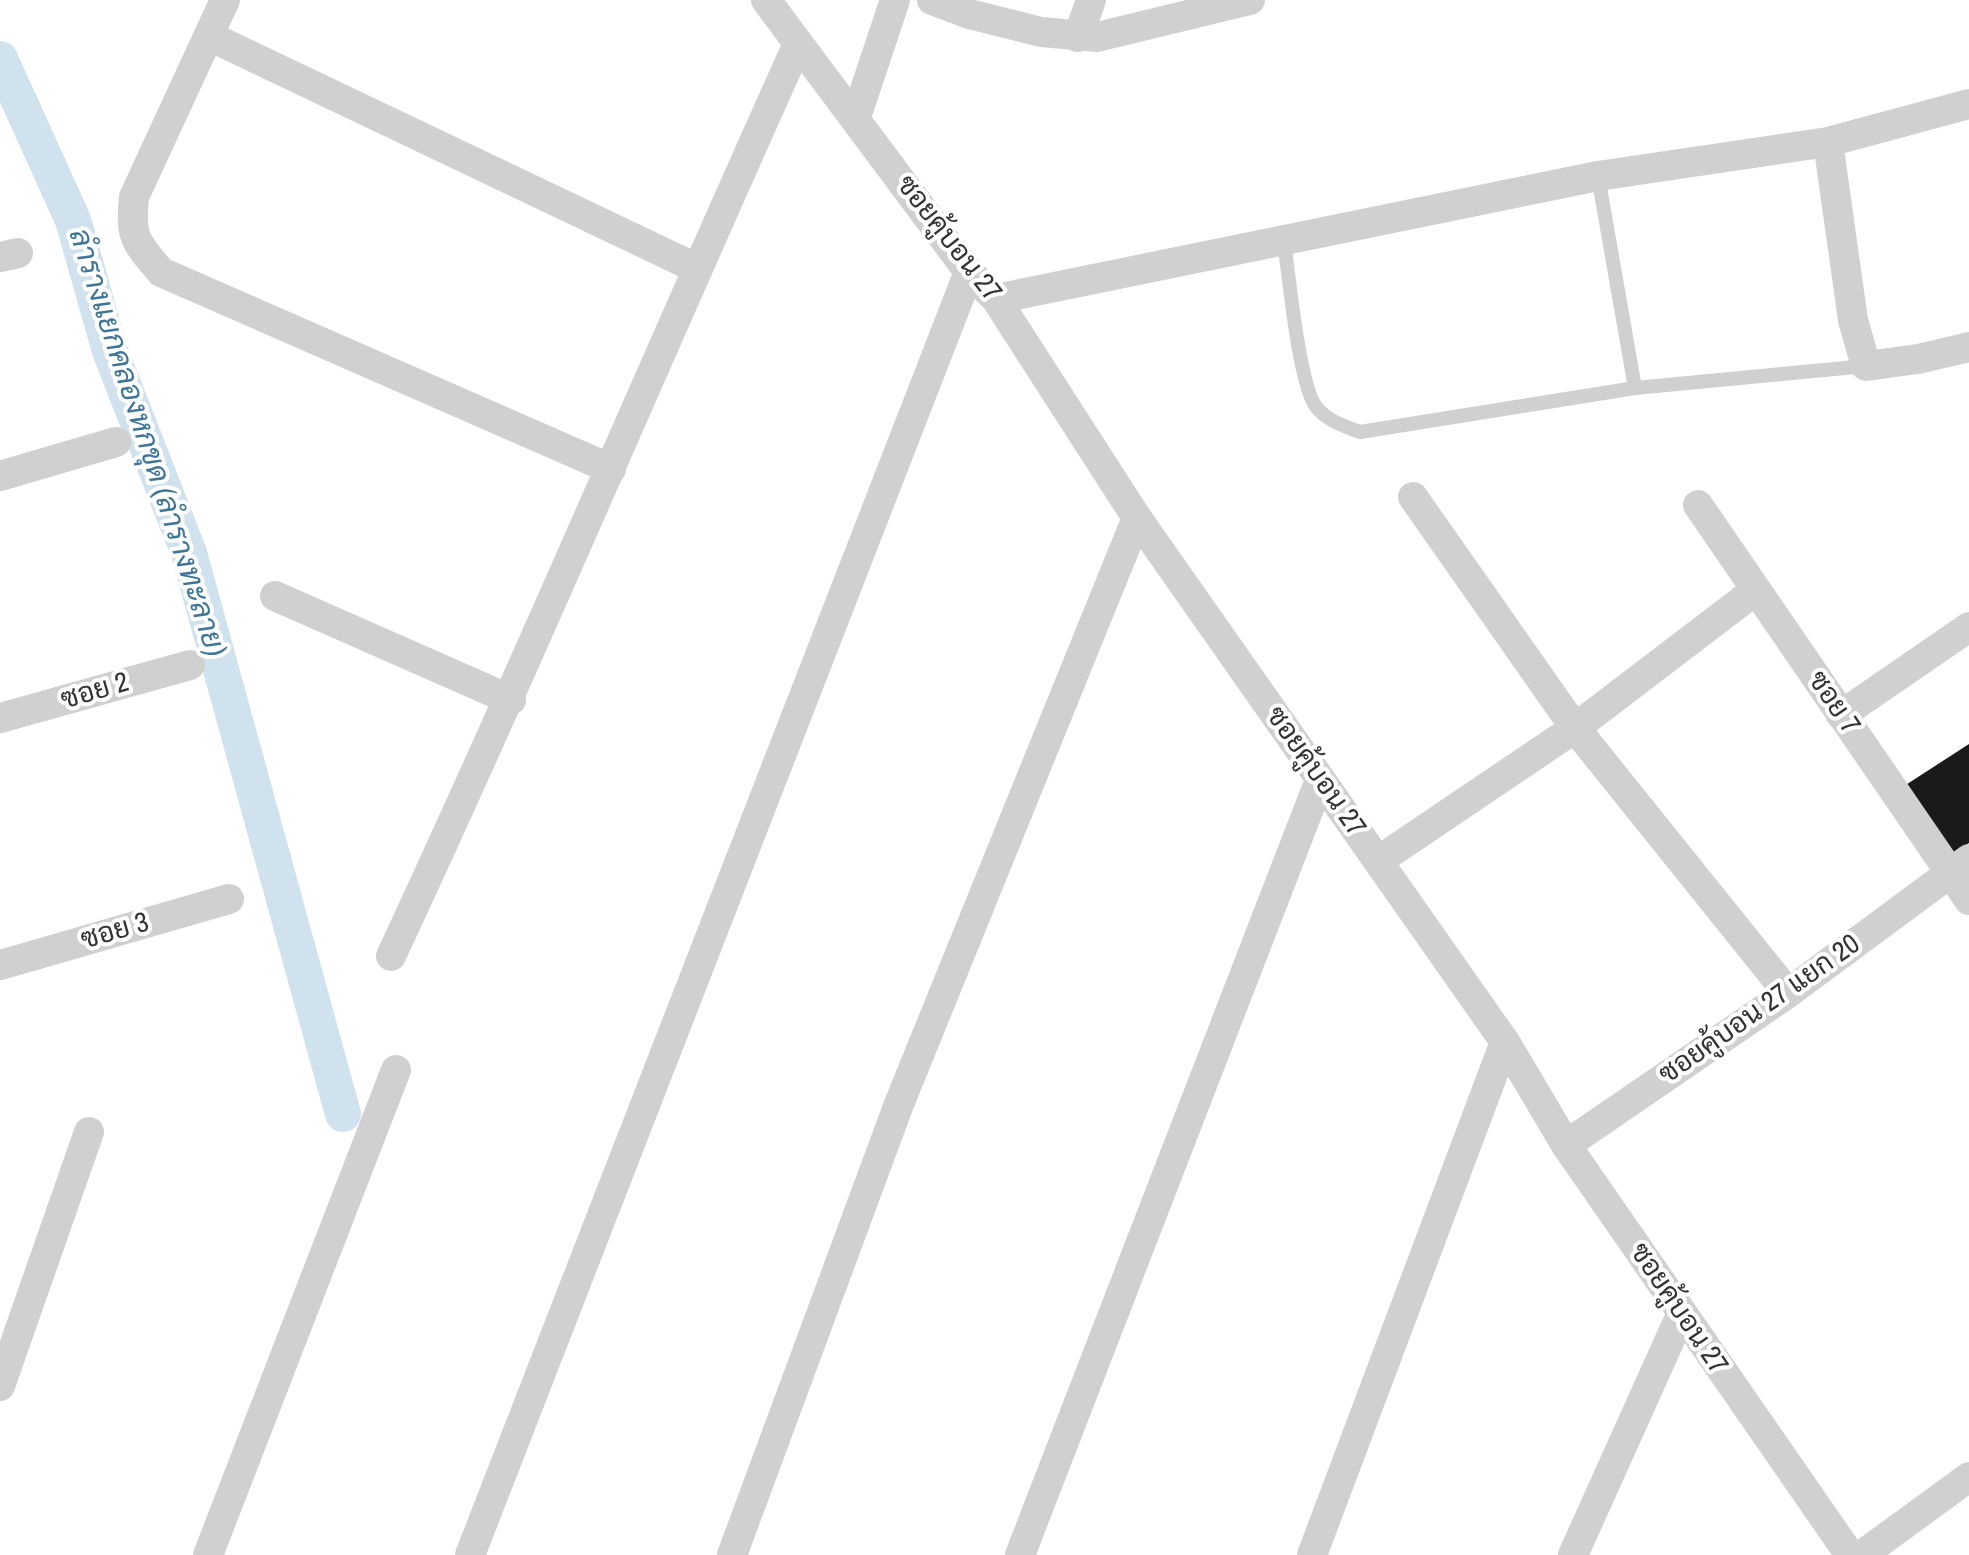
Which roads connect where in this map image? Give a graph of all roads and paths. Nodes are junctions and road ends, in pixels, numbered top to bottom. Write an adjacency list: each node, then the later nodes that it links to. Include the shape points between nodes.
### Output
1 (225, 0): 7 (street)
2 (766, 0): 9 (street, ซอยคู้บอน 27)
3 (895, 0): 11 (street)
4 (932, 0): 8 (street, via 969,14)
5 (1091, 0): 8 (street)
6 (1250, 0): 8 (street)
7 (209, 36): 15 (street); 22 (street, via 134,197 135,242 161,272)
8 (1078, 37)
9 (798, 44): 11 (street, ซอยคู้บอน 27); 15 (street)
10 (1969, 104): 12 (street)
11 (856, 117): 16 (street, ซอยคู้บอน 27)
12 (1828, 142): 13 (street); 19 (street, via 1853,320)
13 (1598, 176): 14 (street); 20 (lane)
14 (1284, 242): 17 (street); 20 (lane, via 1306,381 1314,406 1334,423 1360,432)
15 (696, 268): 22 (street)
16 (969, 272): 17 (street, ซอยคู้บอน 27); 51 (street)
17 (996, 299): 26 (street, ซอยคู้บอน 27)
18 (1969, 347): 19 (street)
19 (1866, 366): 20 (lane)
20 (1635, 388)
21 (116, 442): 23 (street)
22 (611, 469): 31 (street)
23 (0, 476)
24 (1413, 497): 34 (street)
25 (1698, 505): 27 (street, ซอย 7)
26 (1137, 518): 35 (street, ซอยคู้บอน 27); 52 (street, via 899,1104)
27 (1756, 590): 32 (street, ซอย 7); 34 (street)
28 (275, 596): 31 (street)
29 (1969, 627): 32 (street)
30 (190, 665): 33 (street, ซอย 2)
31 (511, 700): 40 (street)
32 (1841, 715): 37 (street, ซอย 7)
33 (0, 718)
34 (1575, 728): 36 (street); 42 (street)
35 (1320, 780): 36 (street, ซอยคู้บอน 27); 53 (street)
36 (1378, 861): 43 (street, ซอยคู้บอน 27)
37 (1960, 865): 39 (street, ซอย 7); 42 (street, ซอยคู้บอน 27 แยก 20)
38 (229, 899): 41 (street, ซอย 3)
39 (1969, 900)
40 (391, 956)
41 (0, 965)
42 (1788, 993): 46 (street, ซอยคู้บอน 27 แยก 20)
43 (1505, 1042): 46 (street, ซอยคู้บอน 27); 54 (street)
44 (396, 1070): 50 (street)
45 (89, 1132): 48 (street)
46 (1566, 1145): 47 (street, ซอยคู้บอน 27)
47 (1681, 1315): 55 (street); 56 (street, ซอยคู้บอน 27)
48 (0, 1386)
49 (1969, 1477): 57 (street)
50 (208, 1555)
51 (470, 1555)
52 (732, 1555)
53 (1020, 1555)
54 (1312, 1555)
55 (1573, 1555)
56 (1850, 1555)
57 (1862, 1555)

